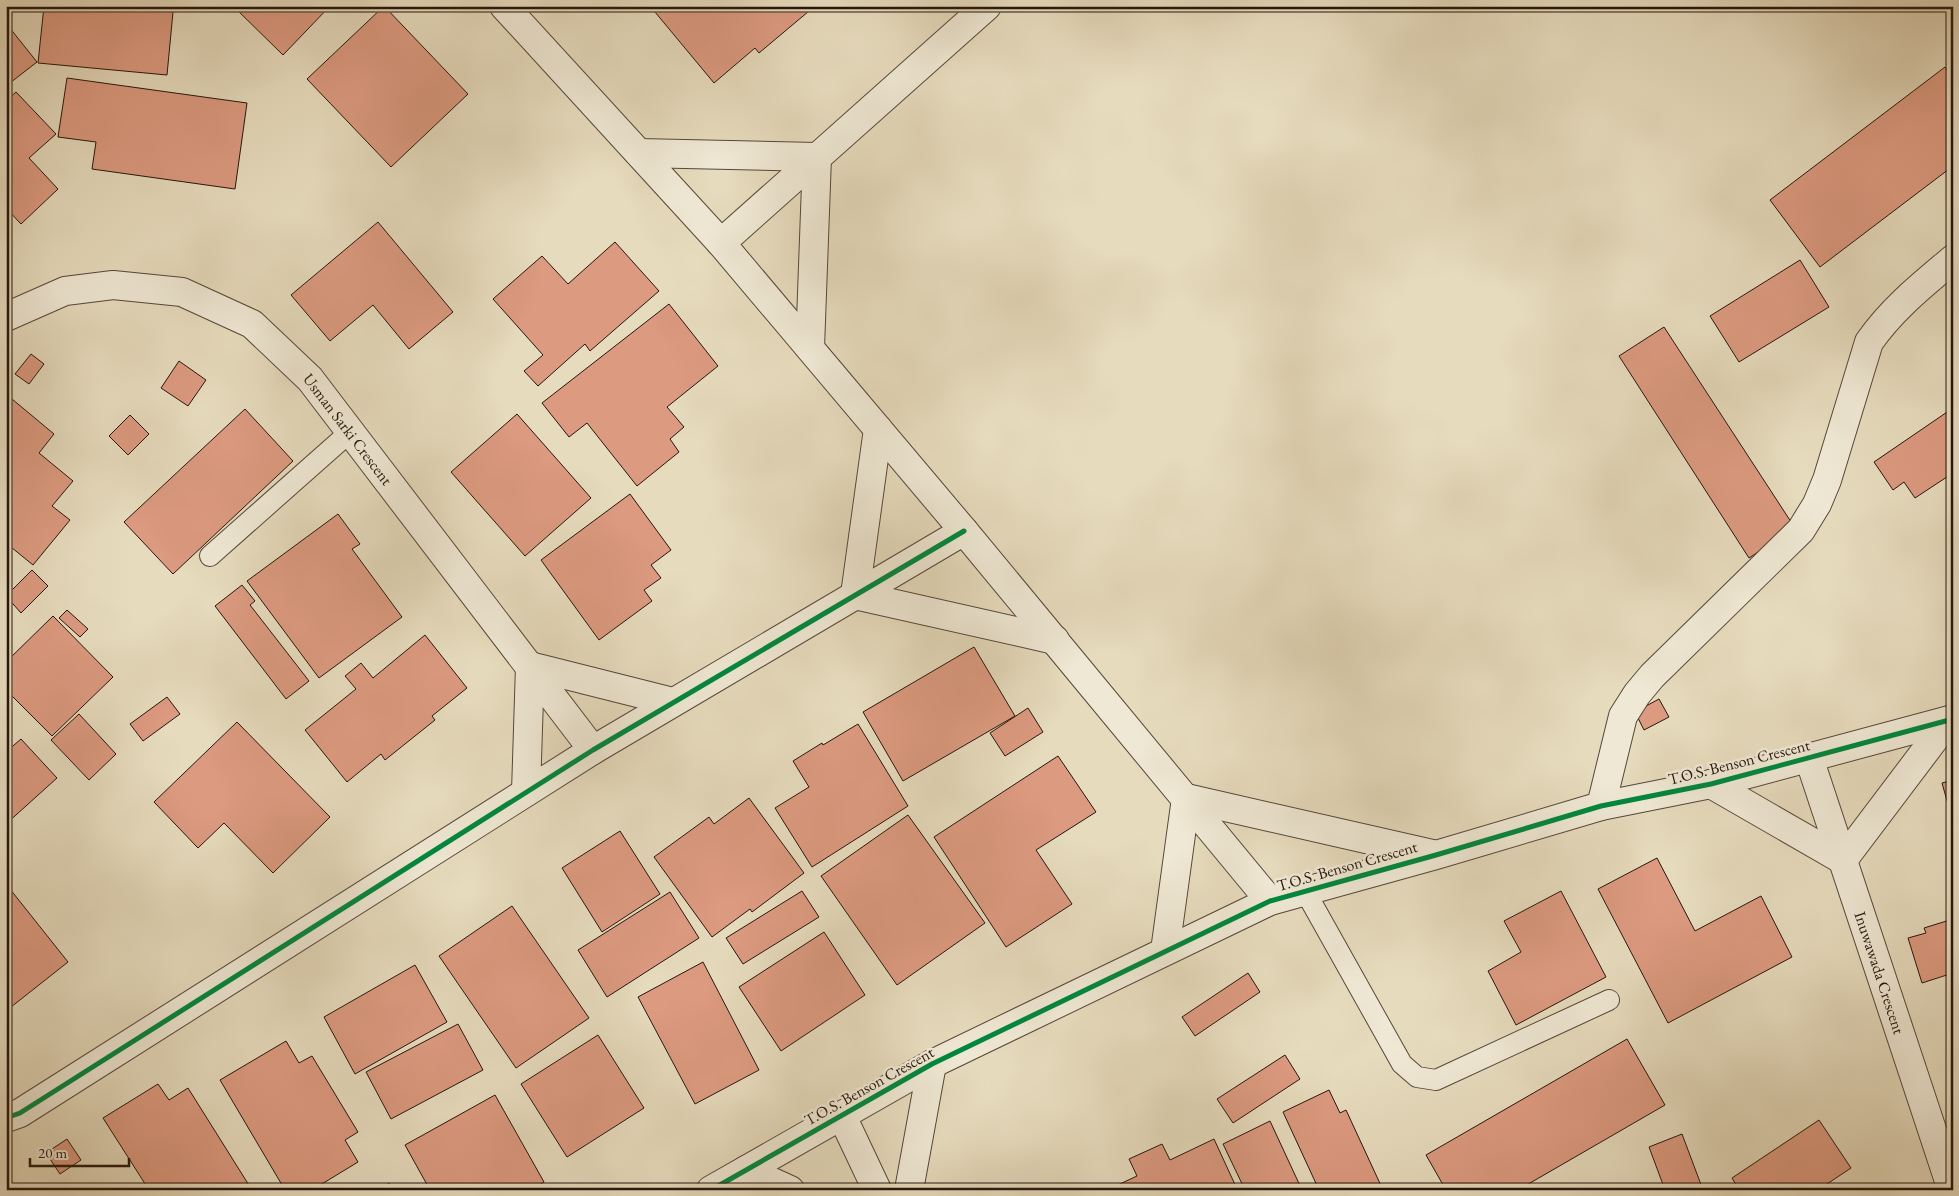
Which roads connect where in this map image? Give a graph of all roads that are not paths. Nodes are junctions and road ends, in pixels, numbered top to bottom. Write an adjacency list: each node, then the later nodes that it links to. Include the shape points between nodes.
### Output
1 (504, 6): 3 (street)
2 (986, 6): 4 (street)
3 (639, 153): 4 (street); 5 (street)
4 (817, 157): 5 (street); 8 (street)
5 (721, 243): 8 (street)
6 (1953, 259): 23 (street, via 1897,306 1869,342 1828,480 1801,530 1637,694 1623,716)
7 (6, 317): 10 (street, Usman Sarki Crescent, via 65,291 113,286 182,292 252,324 310,379)
8 (810, 348): 9 (street)
9 (878, 429): 11 (street); 13 (street)
10 (350, 432): 12 (lane); 15 (street, Usman Sarki Crescent)
11 (964, 531): 13 (street); 14 (street)
12 (210, 556)
13 (855, 595): 14 (street); 16 (street)
14 (1055, 640): 22 (street)
15 (530, 666): 16 (street); 18 (street, Usman Sarki Crescent); 21 (street)
16 (673, 702): 18 (street)
17 (1950, 720): 19 (street, T.O.S. Benson Crescent); 25 (street)
18 (592, 750): 21 (street)
19 (1810, 758): 20 (street, T.O.S. Benson Crescent); 25 (street, Inuwawada Crescent)
20 (1711, 784): 23 (street, T.O.S. Benson Crescent); 25 (street)
21 (526, 792): 32 (street, via 20,1113)
22 (1186, 798): 24 (street); 27 (street); 28 (street)
23 (1601, 806): 24 (street, T.O.S. Benson Crescent)
24 (1436, 855): 26 (street, T.O.S. Benson Crescent)
25 (1843, 860): 34 (street, Inuwawada Crescent)
26 (1305, 891): 27 (street, T.O.S. Benson Crescent); 29 (lane, via 1402,1064 1417,1077 1436,1080)
27 (1270, 901): 28 (street, T.O.S. Benson Crescent)
28 (1165, 951): 30 (street, T.O.S. Benson Crescent)
29 (1609, 1000)
30 (932, 1064): 31 (street, T.O.S. Benson Crescent); 38 (street)
31 (842, 1116): 33 (street, T.O.S. Benson Crescent); 37 (street)
32 (6, 1118)
33 (746, 1170): 35 (street, T.O.S. Benson Crescent); 36 (street)
34 (1952, 1187)
35 (711, 1190)
36 (790, 1190)
37 (877, 1190)
38 (909, 1190)

